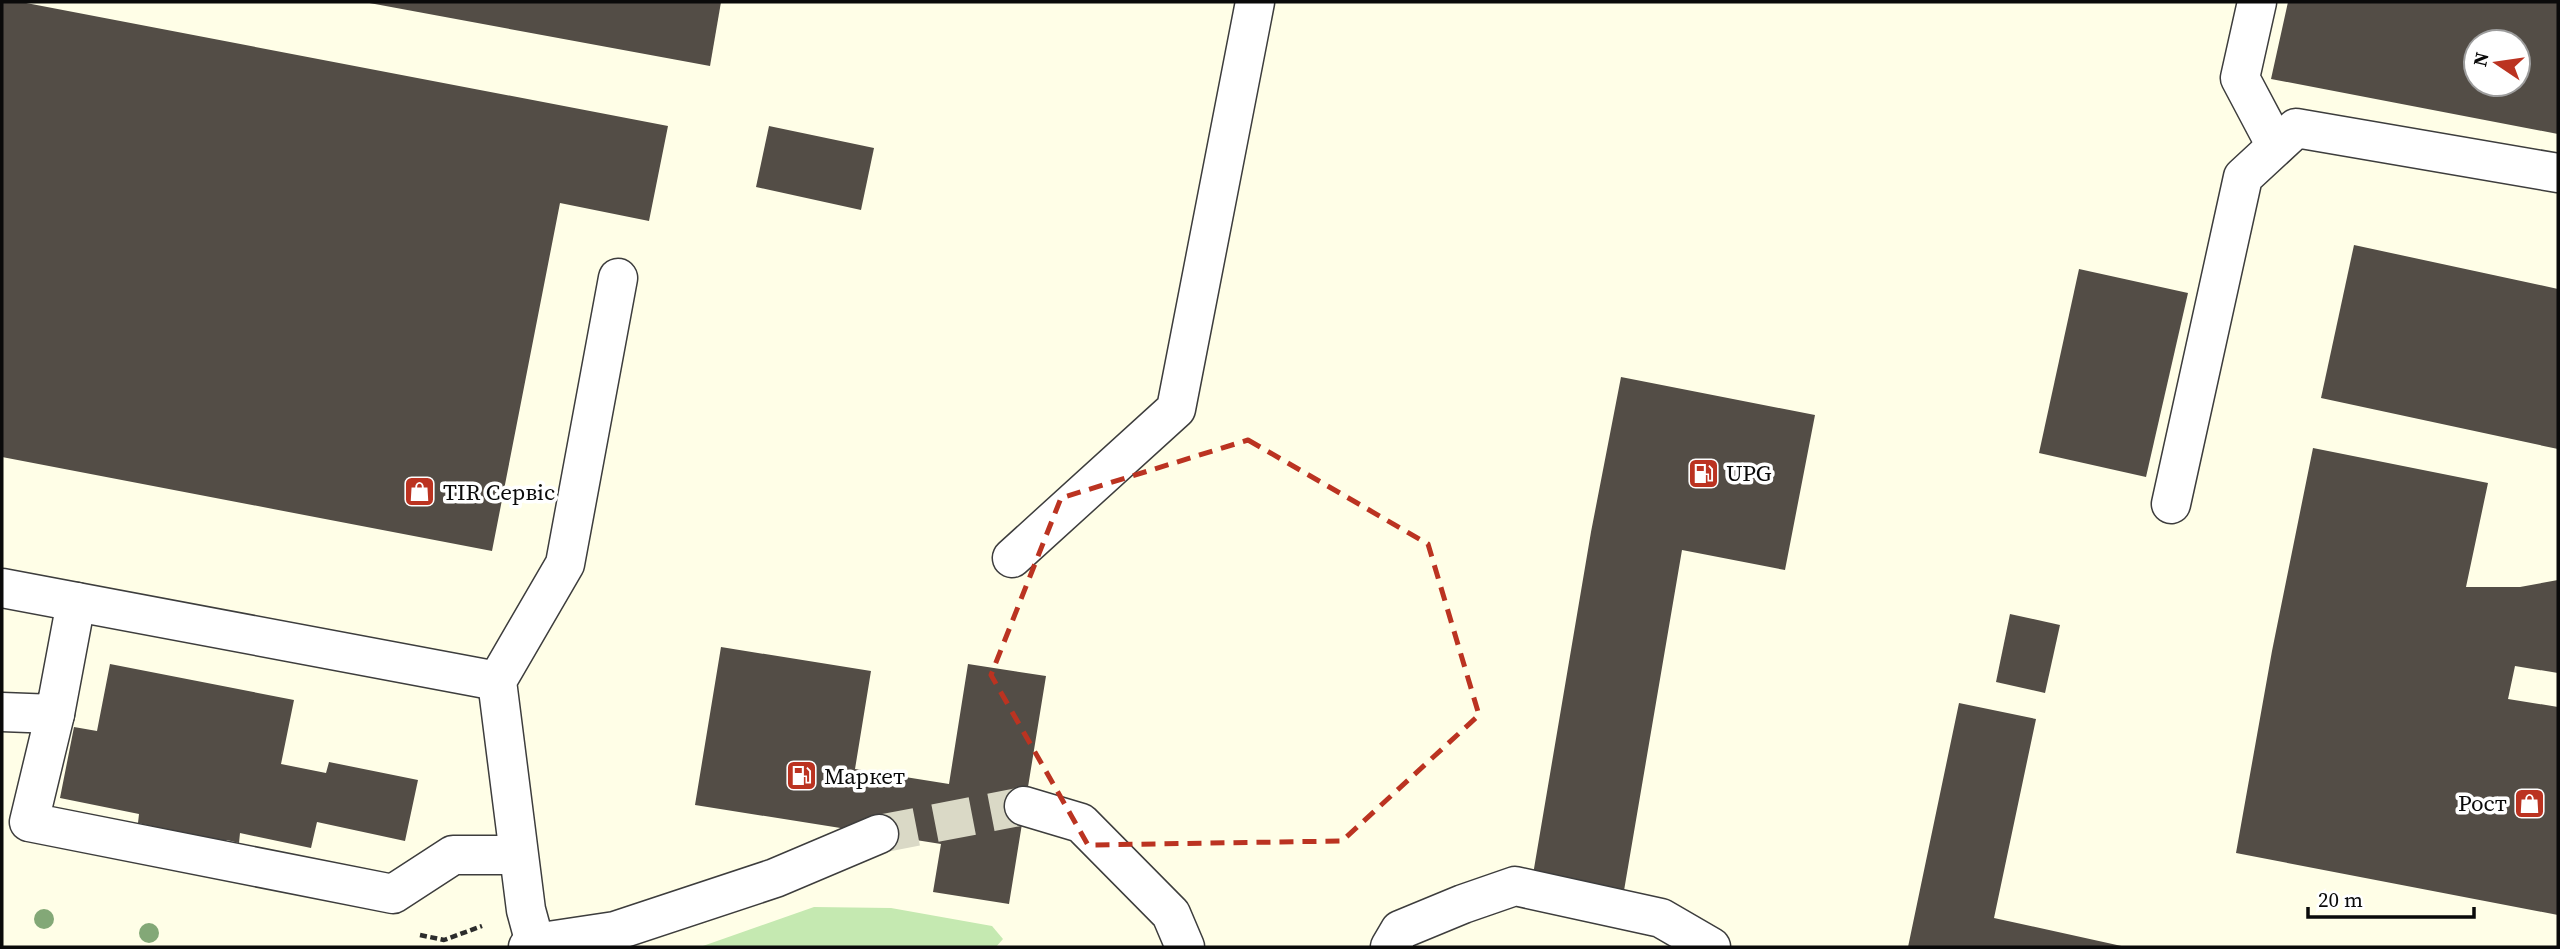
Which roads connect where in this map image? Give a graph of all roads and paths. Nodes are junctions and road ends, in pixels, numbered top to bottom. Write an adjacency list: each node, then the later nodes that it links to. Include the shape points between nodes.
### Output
1 (1255, 2): 7 (lane, via 1176,409)
2 (2257, 2): 3 (lane, via 2240,78)
3 (2276, 146): 4 (lane, via 2296,128); 6 (lane, via 2243,177)
4 (2558, 173)
5 (618, 278): 10 (lane, via 565,564)
6 (2171, 504)
7 (1012, 558)
8 (2, 589): 9 (lane)
9 (76, 602): 10 (lane); 12 (lane)
10 (497, 681): 15 (lane)
11 (2, 712): 12 (lane)
12 (55, 714): 15 (lane, via 29,822 393,894 453,855)
13 (1024, 806): 17 (lane, via 1081,823 1171,914)
14 (879, 834): 16 (lane, via 775,878 615,931)
15 (518, 855): 16 (lane)
16 (531, 945)
17 (1185, 947)
18 (1390, 947): 19 (lane, via 1400,930 1515,886 1661,918)
19 (1711, 947)

